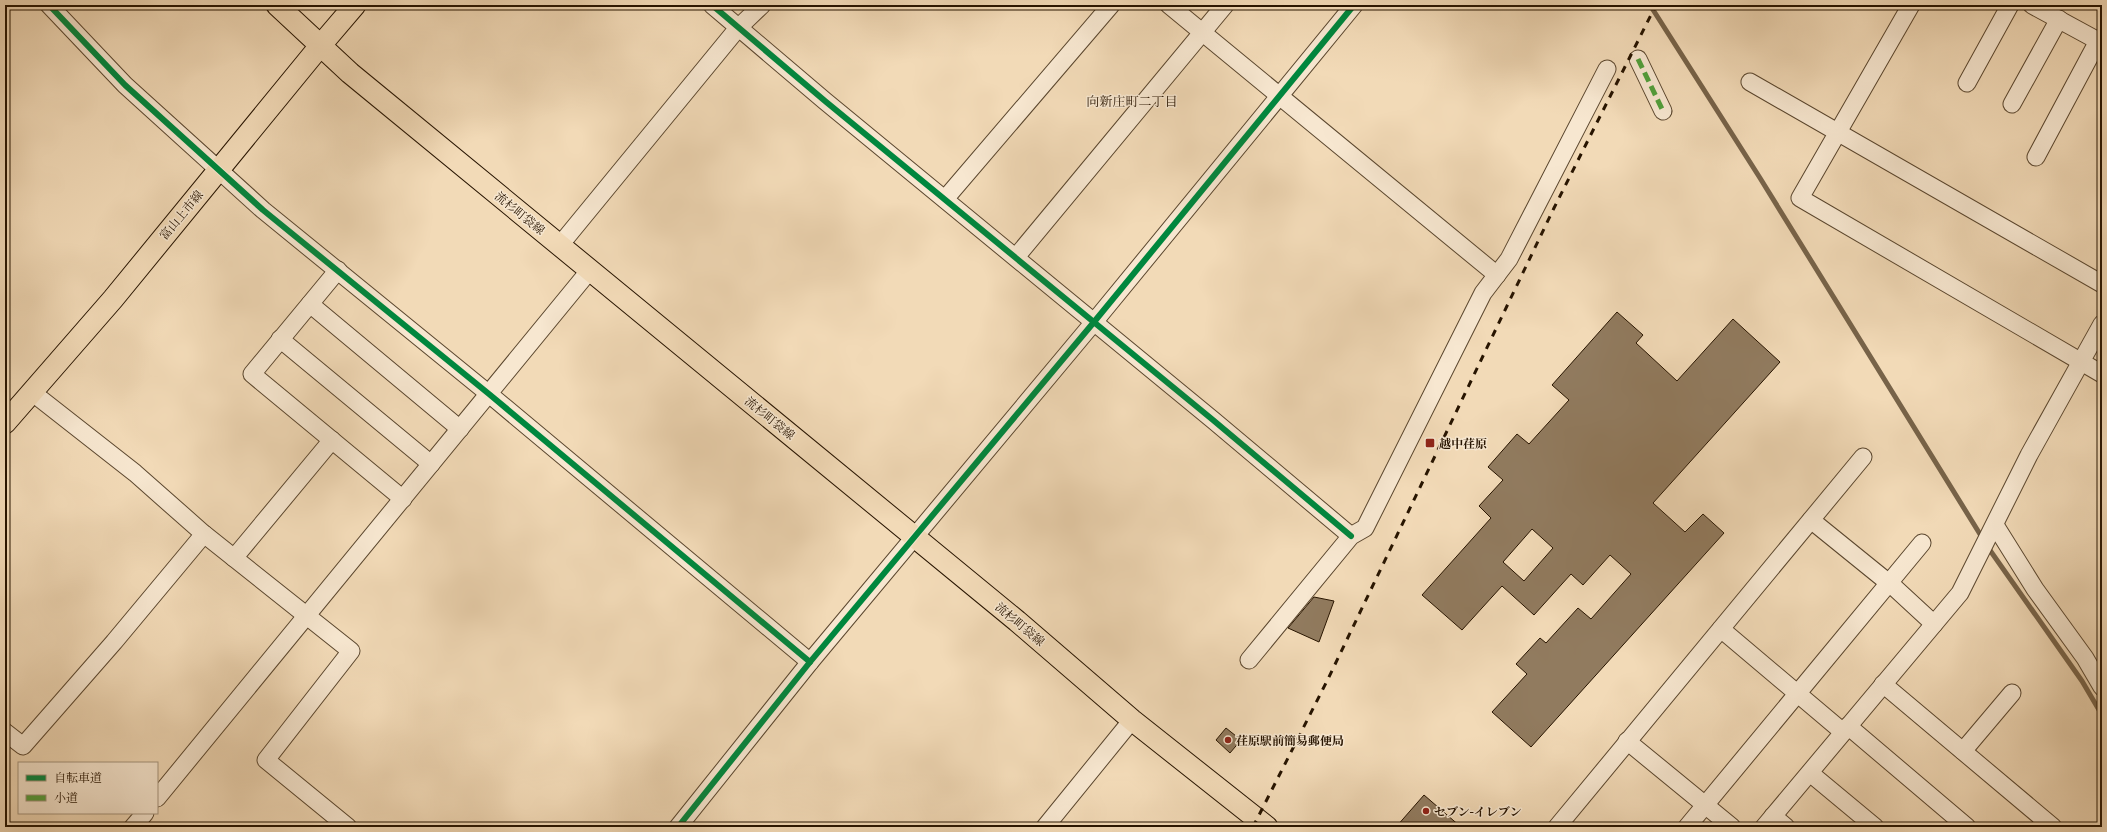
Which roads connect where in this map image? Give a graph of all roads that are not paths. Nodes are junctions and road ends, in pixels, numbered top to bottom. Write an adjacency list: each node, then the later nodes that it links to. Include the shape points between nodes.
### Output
1 (49, 5): 27 (street, via 125,85)
2 (277, 5): 17 (main road, 流杉町袋線)
3 (355, 5): 17 (main road, 富山上市線)
4 (712, 5): 14 (street)
5 (762, 5): 14 (street)
6 (1111, 5): 28 (street)
7 (1169, 5): 15 (street)
8 (1225, 5): 15 (street)
9 (1354, 5): 22 (street)
10 (1911, 5): 25 (street)
11 (2010, 5): 21 (street)
12 (2032, 5): 13 (street)
13 (2059, 20): 16 (street); 23 (street)
14 (738, 28): 28 (street); 29 (street)
15 (1202, 32): 22 (street); 30 (street)
16 (2100, 42): 26 (street)
17 (320, 46): 27 (main road, 富山上市線); 29 (main road, 流杉町袋線)
18 (1638, 59): 24 (street)
19 (1607, 69): 33 (street, via 1509,259)
20 (1750, 82): 25 (street)
21 (1967, 83)
22 (1279, 96): 33 (street); 36 (street)
23 (2012, 104)
24 (1663, 111)
25 (1838, 132): 34 (street); 39 (street, via 1800,198)
26 (2036, 157)
27 (219, 170): 31 (street, via 263,210); 41 (main road, 富山上市線)
28 (945, 199): 30 (street)
29 (560, 245): 32 (main road, 流杉町袋線)
30 (1016, 257): 36 (street)
31 (338, 270): 35 (street); 42 (street)
32 (590, 270): 42 (street); 53 (main road, 流杉町袋線)
33 (1497, 275): 52 (street, via 1483,294 1365,528)
34 (2102, 284)
35 (310, 304): 38 (street); 44 (street)
36 (1094, 322): 52 (street); 53 (street)
37 (2102, 324): 39 (street)
38 (280, 338): 45 (street, via 252,374); 47 (street)
39 (2081, 360): 40 (street); 50 (street, via 2029,455)
40 (2102, 374)
41 (33, 392): 43 (main road, 富山上市線); 51 (street, via 135,473)
42 (489, 394): 44 (street); 61 (street)
43 (5, 423)
44 (460, 430): 47 (street)
45 (332, 440): 48 (street); 55 (street)
46 (1863, 457): 49 (street)
47 (431, 464): 48 (street)
48 (403, 499): 57 (street)
49 (1811, 520): 56 (street); 59 (street)
50 (1995, 525): 58 (street, via 1960,593); 63 (street, via 2035,589)
51 (204, 534): 55 (street); 68 (street, via 23,746)
52 (1351, 536): 60 (street)
53 (914, 537): 61 (street); 66 (main road, 流杉町袋線)
54 (1922, 543): 56 (street)
55 (234, 558): 57 (street)
56 (1889, 583): 58 (street); 64 (street)
57 (307, 616): 72 (street); 77 (street, via 351,651 266,760)
58 (1934, 624): 62 (street)
59 (1721, 629): 64 (street); 69 (street)
60 (1249, 660)
61 (810, 662): 78 (street)
62 (1883, 684): 67 (street); 70 (street)
63 (2102, 686)
64 (1797, 693): 67 (street); 73 (street)
65 (2012, 693): 70 (street)
66 (1132, 720): 79 (street); 80 (main road, 流杉町袋線)
67 (1846, 729): 71 (street); 85 (street)
68 (5, 732)
69 (1627, 742): 73 (street); 81 (street)
70 (1963, 751): 86 (street)
71 (1810, 773): 75 (street); 84 (street)
72 (158, 797)
73 (1705, 805): 82 (street); 83 (street)
74 (144, 814): 76 (street)
75 (1775, 823)
76 (133, 827)
77 (348, 827)
78 (678, 827)
79 (1046, 827)
80 (1267, 827)
81 (1557, 827)
82 (1687, 827)
83 (1732, 827)
84 (1875, 827)
85 (1967, 827)
86 (2054, 827)

